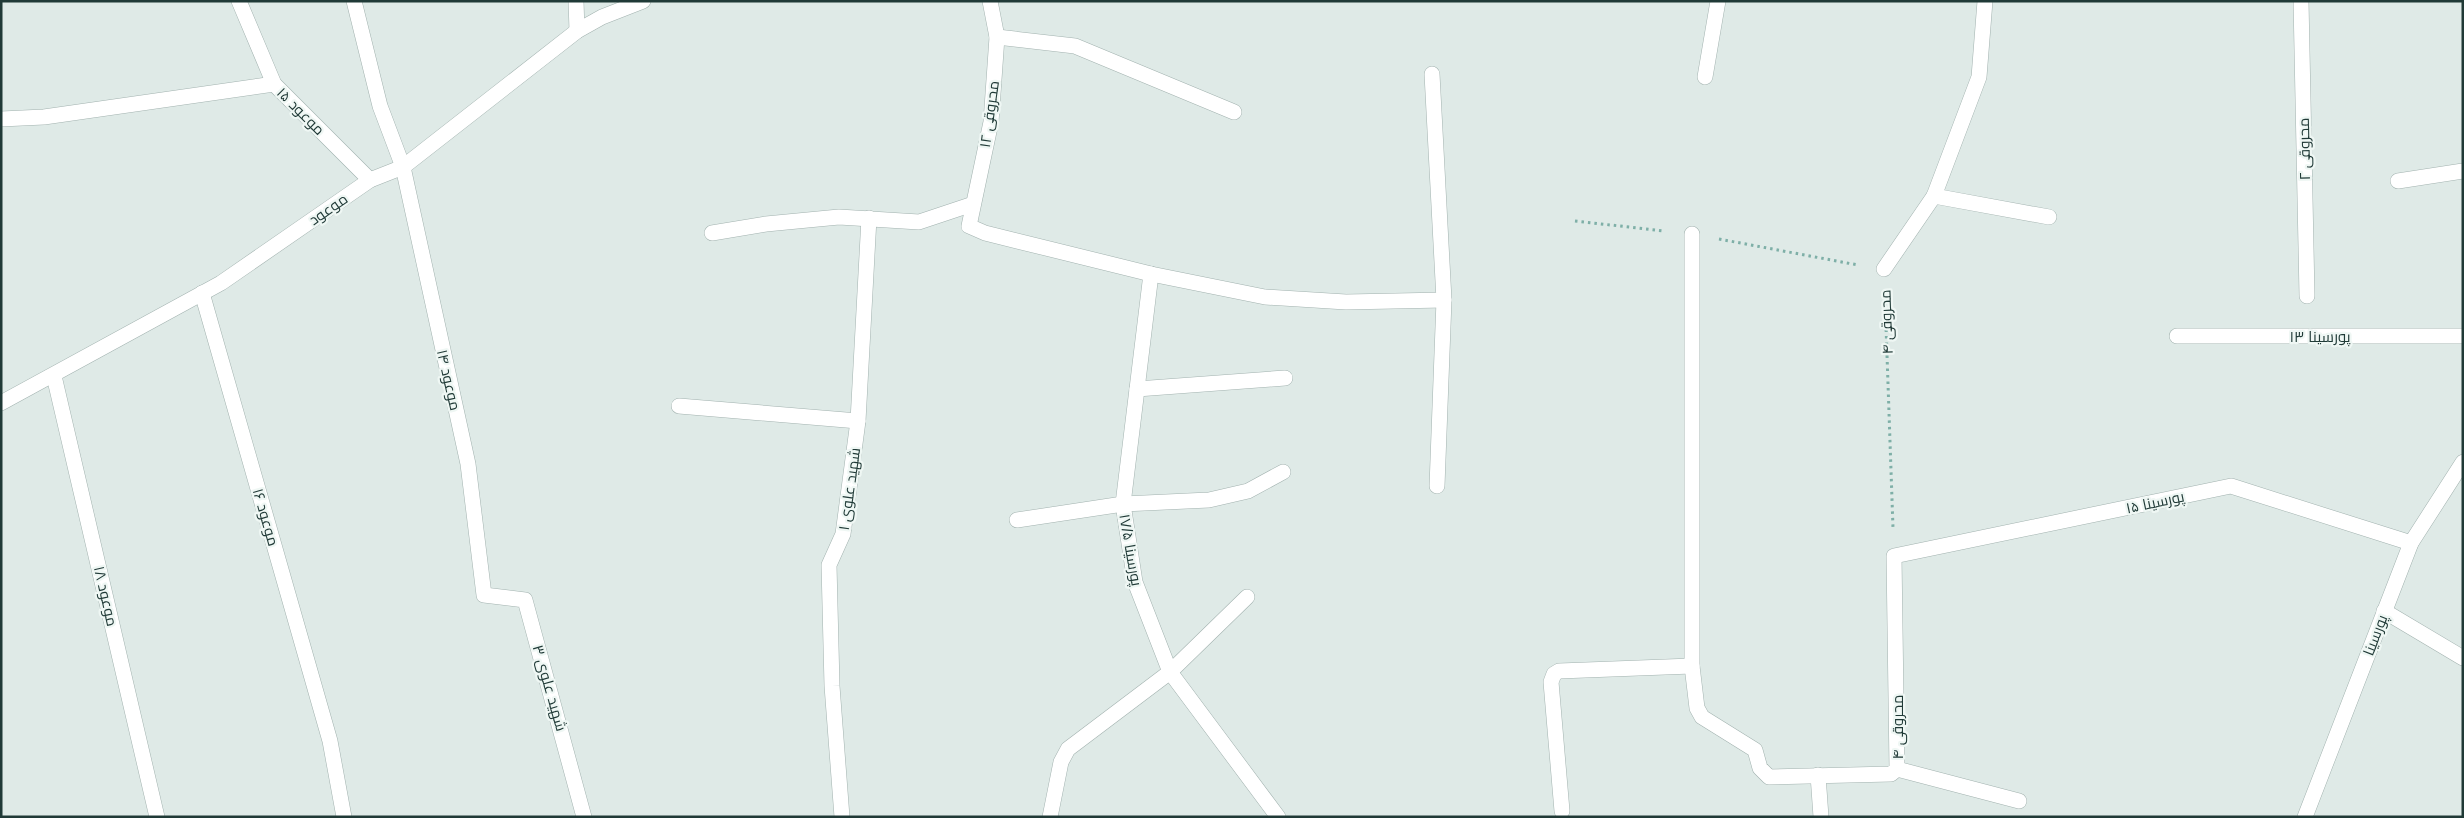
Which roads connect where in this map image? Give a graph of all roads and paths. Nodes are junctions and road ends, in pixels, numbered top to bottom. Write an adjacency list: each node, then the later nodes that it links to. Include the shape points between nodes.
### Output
1 (239, 1): 13 (street, موعود ۱۵)
2 (354, 1): 16 (street, موعود ۱۴, via 380,106)
3 (576, 1): 9 (street)
4 (643, 1): 9 (street, موعود)
5 (990, 1): 10 (street, محروقی ۱۲)
6 (1718, 1): 12 (street)
7 (1985, 1): 20 (street, محروقی ۴, via 1979,77)
8 (2301, 1): 30 (street, محروقی ۲)
9 (577, 31): 16 (street, موعود)
10 (998, 37): 14 (street, via 1075,46); 21 (street, محروقی ۱۲, via 991,122)
11 (1432, 74): 31 (street)
12 (1705, 77)
13 (274, 84): 15 (street, via 44,117); 18 (street, موعود ۱۵)
14 (1234, 112)
15 (1, 119)
16 (403, 167): 18 (street, موعود); 47 (street, موعود ۱۴, via 468,464)
17 (2463, 171): 19 (street)
18 (370, 180): 29 (street, موعود)
19 (2398, 181)
20 (1934, 196): 23 (street); 27 (street, محروقی ۴)
21 (973, 204): 22 (street, via 919,222); 28 (street, محروقی ۱۲, via 969,226 985,233)
22 (869, 218): 25 (street, via 766,224); 39 (street, شهید علوی ۱)
23 (2049, 218)
24 (1575, 221): 26 (path)
25 (712, 233)
26 (1692, 234): 27 (path); 51 (street, محروقی ۴)
27 (1884, 269): 46 (path, محروقی ۴)
28 (1151, 274): 31 (street, via 1265,297 1346,302); 36 (street, پورسینا ۱۷/۵)
29 (202, 293): 34 (street, موعود); 58 (street, موعود ۱۶, via 330,742)
30 (2307, 296)
31 (1444, 300): 42 (street)
32 (2177, 336): 33 (street, پورسینا ۱۳)
33 (2463, 336)
34 (54, 376): 37 (street, موعود); 57 (street, موعود ۱۸)
35 (1285, 378): 36 (street)
36 (1137, 389): 43 (street, پورسینا ۱۷/۵)
37 (1, 403)
38 (678, 406): 39 (street)
39 (858, 421): 60 (street, شهید علوی ۱, via 843,534 829,565 832,686)
40 (2463, 462): 45 (street, پورسینا)
41 (1283, 472): 43 (street, via 1248,491 1209,500)
42 (1437, 486)
43 (1123, 504): 44 (street); 52 (street, پورسینا ۱۷/۵, via 1135,582)
44 (1017, 520)
45 (2411, 543): 46 (street, پورسینا ۱۵, via 2231,486); 49 (street, پورسینا)
46 (1894, 556): 53 (street, محروقی ۴)
47 (484, 595): 59 (street, شهید علوی ۳, via 525,600)
48 (1247, 597): 52 (street)
49 (2384, 611): 50 (street); 64 (street, پورسینا)
50 (2463, 658)
51 (1692, 666): 54 (street, محروقی ۴, via 1697,708 1702,717 1755,750 1760,768 1769,777); 56 (street, via 1559,671 1554,674 1551,682)
52 (1170, 672): 61 (street, via 1068,749 1061,762); 62 (street, پورسینا ۱۷/۵)
53 (1897, 769): 54 (street, محروقی ۴, via 1891,774); 55 (street)
54 (1818, 775): 63 (street)
55 (2019, 801)
56 (1562, 811)
57 (157, 817)
58 (344, 817)
59 (584, 817)
60 (842, 817)
61 (1050, 817)
62 (1278, 817)
63 (1821, 817)
64 (2305, 817)

